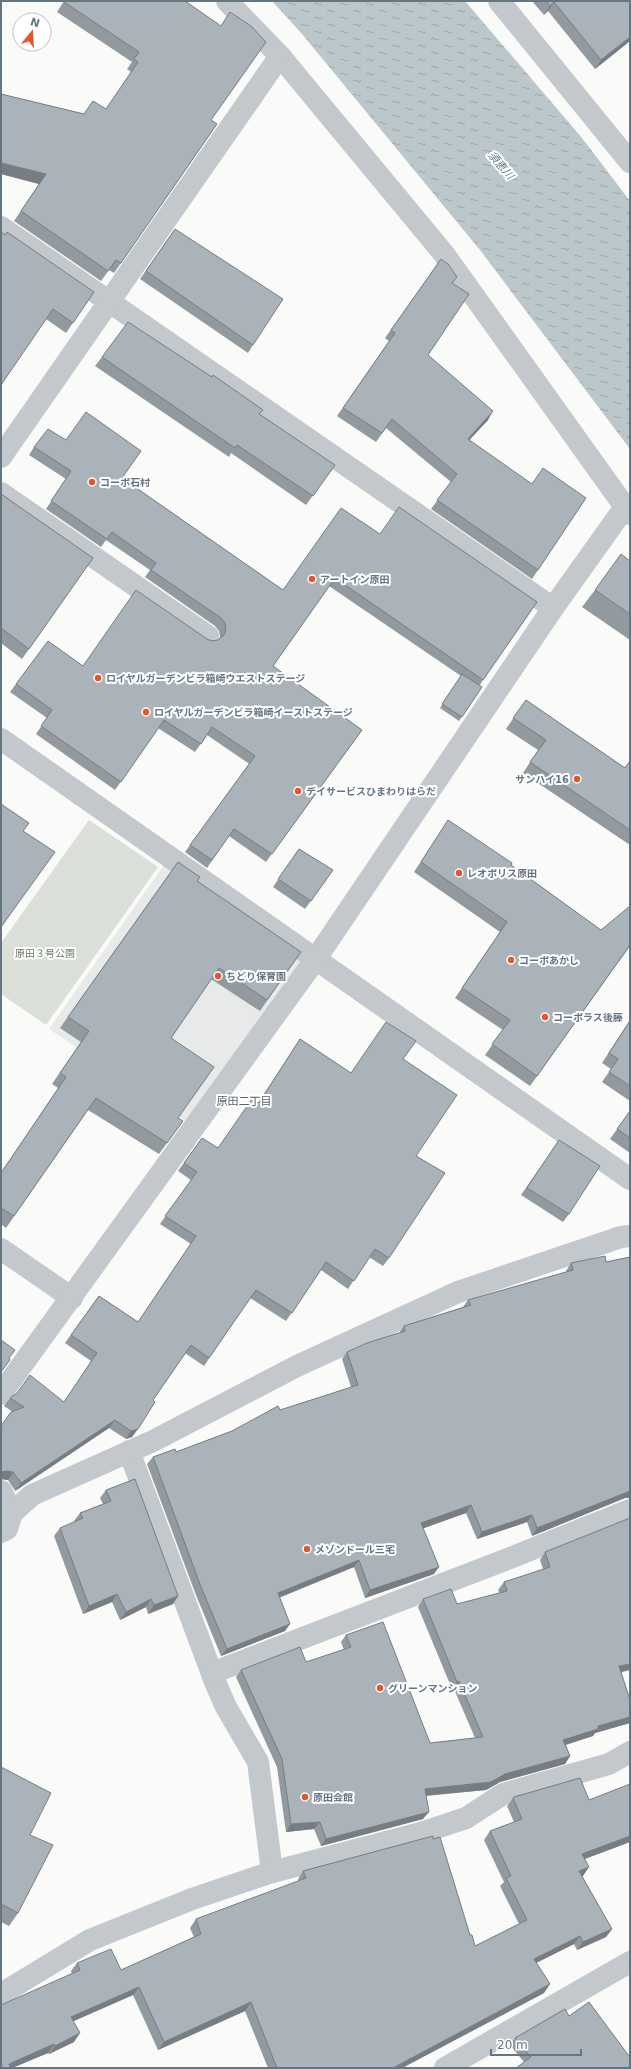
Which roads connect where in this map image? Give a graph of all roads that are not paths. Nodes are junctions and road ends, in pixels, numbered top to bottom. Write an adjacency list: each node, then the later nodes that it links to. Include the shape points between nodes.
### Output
1 (228, 1): 3 (street)
2 (499, 1): 4 (street)
3 (280, 56): 6 (street); 9 (street, via 444,254)
4 (630, 162)
5 (1, 227): 6 (street)
6 (110, 301): 7 (street); 10 (street)
7 (1, 457)
8 (1, 493): 11 (street)
9 (628, 510): 10 (street)
10 (553, 608): 13 (street)
11 (208, 636)
12 (1, 739): 13 (street)
13 (315, 960): 14 (street); 17 (street)
14 (630, 1179)
15 (630, 1236): 19 (street, via 458,1292 297,1366)
16 (1, 1249): 17 (street)
17 (72, 1298): 18 (street)
18 (1, 1394)
19 (129, 1452): 22 (street, via 32,1495); 24 (street)
20 (1, 1491): 22 (street)
21 (630, 1510): 24 (street)
22 (12, 1513): 23 (street, via 7,1529)
23 (1, 1532)
24 (212, 1673): 26 (street, via 226,1706 258,1762)
25 (630, 1752): 26 (street, via 609,1764 503,1794 466,1818 421,1833)
26 (272, 1872): 28 (street, via 192,1899 90,1940)
27 (630, 1962): 29 (street)
28 (1, 1994)
29 (445, 2068)

